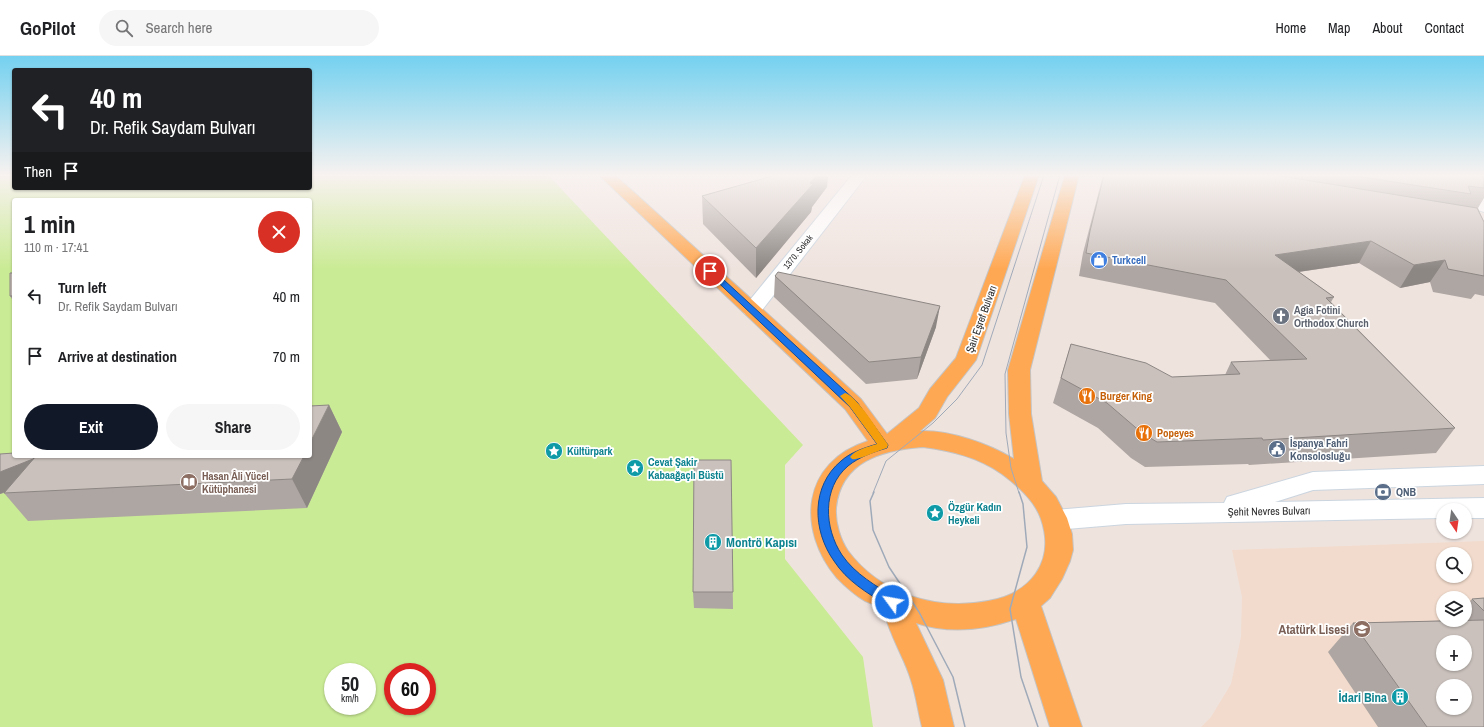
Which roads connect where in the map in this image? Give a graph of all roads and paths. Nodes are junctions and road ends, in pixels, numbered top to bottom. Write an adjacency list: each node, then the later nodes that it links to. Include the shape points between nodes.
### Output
1 (640, 206): 5 (main road)
2 (835, 206): 5 (street, 1370. Sokak)
3 (1021, 206): 6 (main road, Şair Eşref Bulvarı, via 966,360 938,394 927,413)
4 (1063, 206): 8 (main road, via 1019,370 1020,414)
5 (752, 310): 6 (main road, via 854,404)
6 (888, 443): 8 (main road, via 923,439 953,443 984,453 1011,468); 12 (main road, via 864,451 844,464 829,483 822,506 825,531 838,558 860,582)
7 (1484, 475): 10 (street, via 1313,482)
8 (1030, 483): 11 (main road)
9 (1484, 508): 10 (street, Şehit Nevres Bulvarı)
10 (1208, 512): 11 (street, Şehit Nevres Bulvarı, via 1126,514)
11 (1055, 520): 13 (main road, via 1059,550 1056,565 1039,591)
12 (892, 602): 13 (main road, via 919,612 950,617 982,616 1010,610); 14 (main road, via 928,680)
13 (1025, 602): 15 (main road)
14 (938, 727)
15 (1066, 727)

